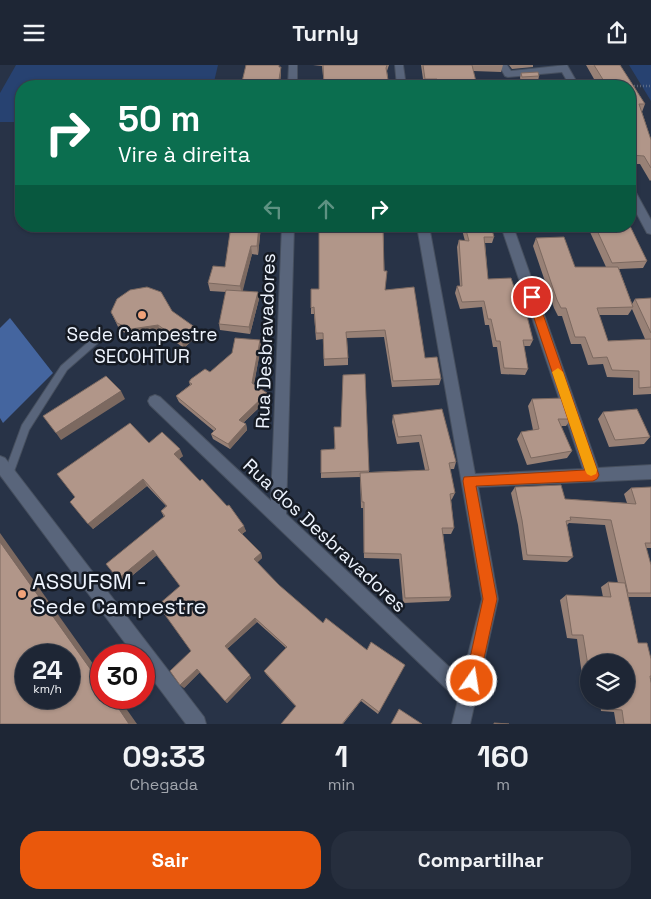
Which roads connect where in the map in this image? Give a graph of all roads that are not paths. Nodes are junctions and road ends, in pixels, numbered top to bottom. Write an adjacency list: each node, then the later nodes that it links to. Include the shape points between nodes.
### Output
1 (293, 65): 5 (street)
2 (399, 65): 6 (street)
3 (503, 65): 4 (street, via 508,74)
4 (564, 67): 7 (street)
5 (293, 80)
6 (401, 80)
7 (571, 80)
8 (636, 202): 9 (street)
9 (651, 230)
10 (288, 232): 19 (street, Rua Desbravadores)
11 (424, 232): 18 (street)
12 (509, 232): 17 (street)
13 (96, 340): 15 (lane, via 64,368 25,428)
14 (155, 401): 19 (street, Rua dos Desbravadores)
15 (4, 469): 21 (street)
16 (651, 472): 17 (street)
17 (593, 475): 18 (street)
18 (469, 481): 20 (street, via 490,599)
19 (278, 517): 20 (street, Rua dos Desbravadores)
20 (468, 697): 22 (street)
21 (196, 724)
22 (461, 724)

